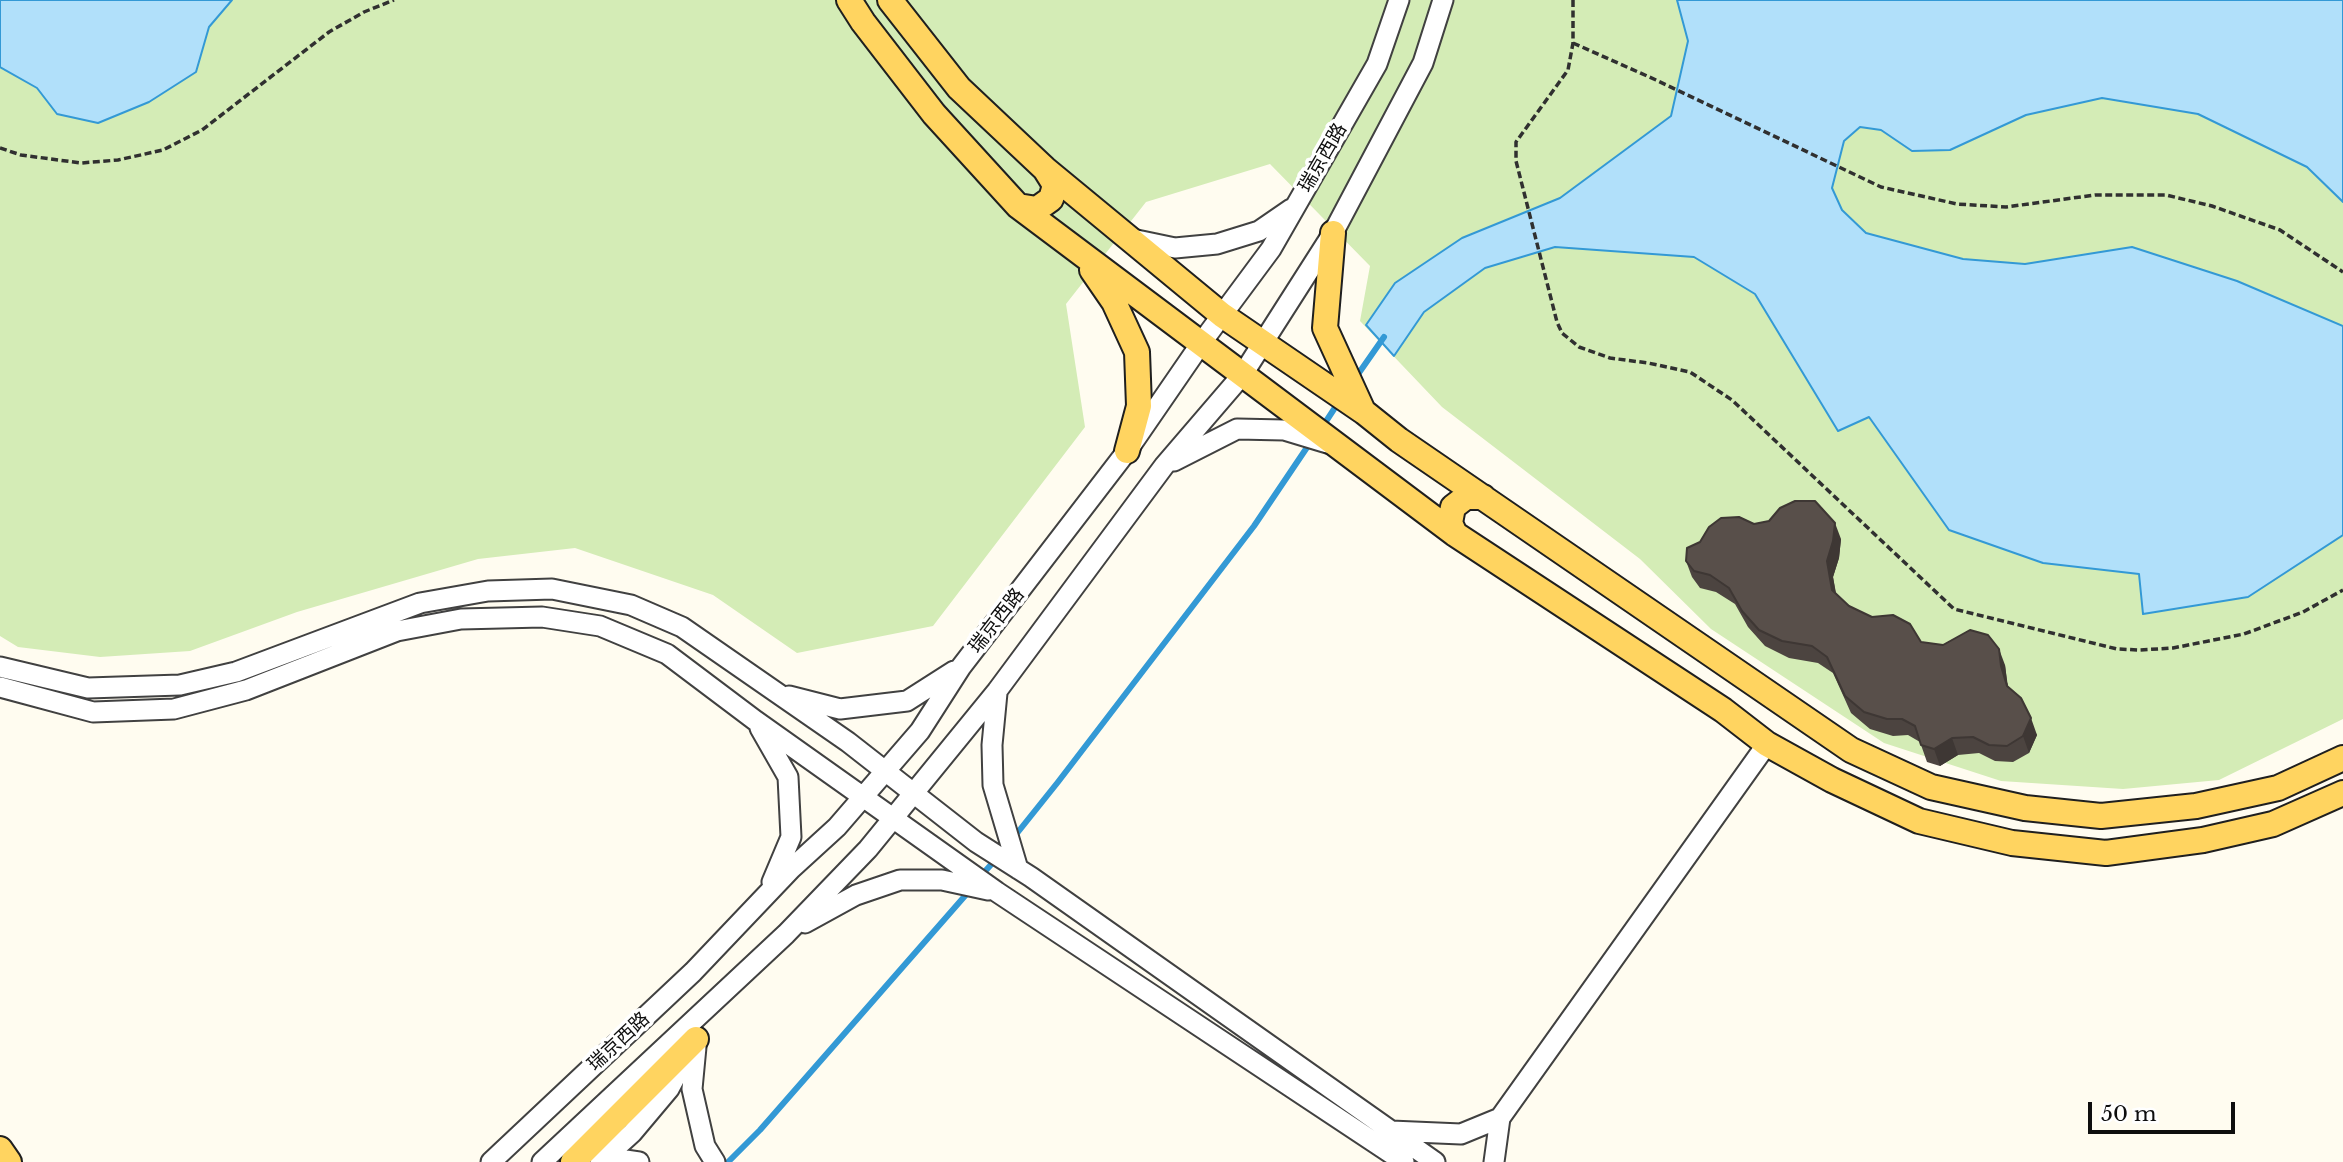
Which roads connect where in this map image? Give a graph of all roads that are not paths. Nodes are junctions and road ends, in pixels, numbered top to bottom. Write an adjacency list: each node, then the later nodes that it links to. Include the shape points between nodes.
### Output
1 (849, 0): 6 (main road, via 934,114)
2 (890, 0): 5 (main road, via 959,88)
3 (1399, 0): 7 (street, 瑞京西路, via 1377,64)
4 (1443, 0): 8 (street, 瑞京西路, via 1423,63)
5 (1045, 169): 6 (main road, via 1055,185 1051,199 1037,209); 9 (main road)
6 (1018, 206): 10 (main road)
7 (1295, 207): 9 (street, via 1259,231 1217,244 1175,248); 11 (street, 瑞京西路)
8 (1333, 233): 13 (street, 瑞京西路); 15 (main road, via 1325,328)
9 (1125, 237): 11 (main road)
10 (1082, 255): 12 (main road); 17 (main road, via 1114,302 1137,352 1139,406)
11 (1223, 316): 12 (street, 瑞京西路); 13 (main road)
12 (1202, 342): 14 (main road); 17 (street, 瑞京西路)
13 (1263, 343): 14 (street, 瑞京西路); 15 (main road)
14 (1243, 374): 16 (main road); 18 (street, 瑞京西路)
15 (1364, 412): 19 (main road)
16 (1338, 446): 18 (street, via 1283,430 1237,429); 20 (main road)
17 (1127, 452): 22 (street, 瑞京西路)
18 (1164, 466): 24 (street, 瑞京西路)
19 (1483, 497): 20 (main road, via 1466,497 1453,507 1450,523); 28 (main road, via 1851,750 1931,788 2025,808 2101,816 2196,806 2278,788)
20 (1455, 534): 27 (main road, via 1723,710)
21 (0, 667): 25 (street, via 88,688 180,685 236,672 420,603 488,591 552,589 631,605 682,627)
22 (961, 667): 25 (street, via 907,701 840,709); 29 (street, 瑞京西路, via 920,731)
23 (0, 687): 26 (street, via 93,712 174,709 246,690 397,631 461,619 542,617 600,626 667,654)
24 (998, 691): 31 (street, 瑞京西路); 36 (street, via 993,785)
25 (774, 692): 29 (street)
26 (756, 721): 32 (street); 37 (street, via 788,777 791,837)
27 (1767, 744): 35 (main road, via 1919,821 2012,842 2106,853 2203,840); 42 (street)
28 (2343, 758)
29 (885, 771): 31 (street); 32 (street, 瑞京西路)
30 (2343, 793): 35 (main road)
31 (914, 794): 34 (street, 瑞京西路); 36 (street)
32 (863, 797): 34 (street); 37 (street, 瑞京西路)
33 (2343, 807): 35 (main road, via 2323,816)
34 (894, 818): 38 (street); 39 (street, 瑞京西路)
35 (2273, 824)
36 (1025, 873): 43 (street)
37 (767, 894): 48 (street, 瑞京西路, via 693,972)
38 (1003, 896): 39 (street, via 942,880 900,880 856,895); 43 (street)
39 (786, 934): 40 (street, 瑞京西路)
40 (723, 994): 41 (street); 49 (street, 瑞京西路)
41 (696, 1039): 45 (street, via 692,1089); 46 (street, via 669,1089 632,1133); 50 (main road)
42 (1500, 1118): 43 (street, via 1461,1134); 54 (street)
43 (1386, 1146): 52 (street); 53 (street)
44 (0, 1149): 47 (main road)
45 (710, 1154)
46 (602, 1159): 51 (street)
47 (9, 1162)
48 (491, 1162)
49 (542, 1162)
50 (573, 1162)
51 (639, 1162)
52 (1404, 1162)
53 (1435, 1162)
54 (1494, 1162)

